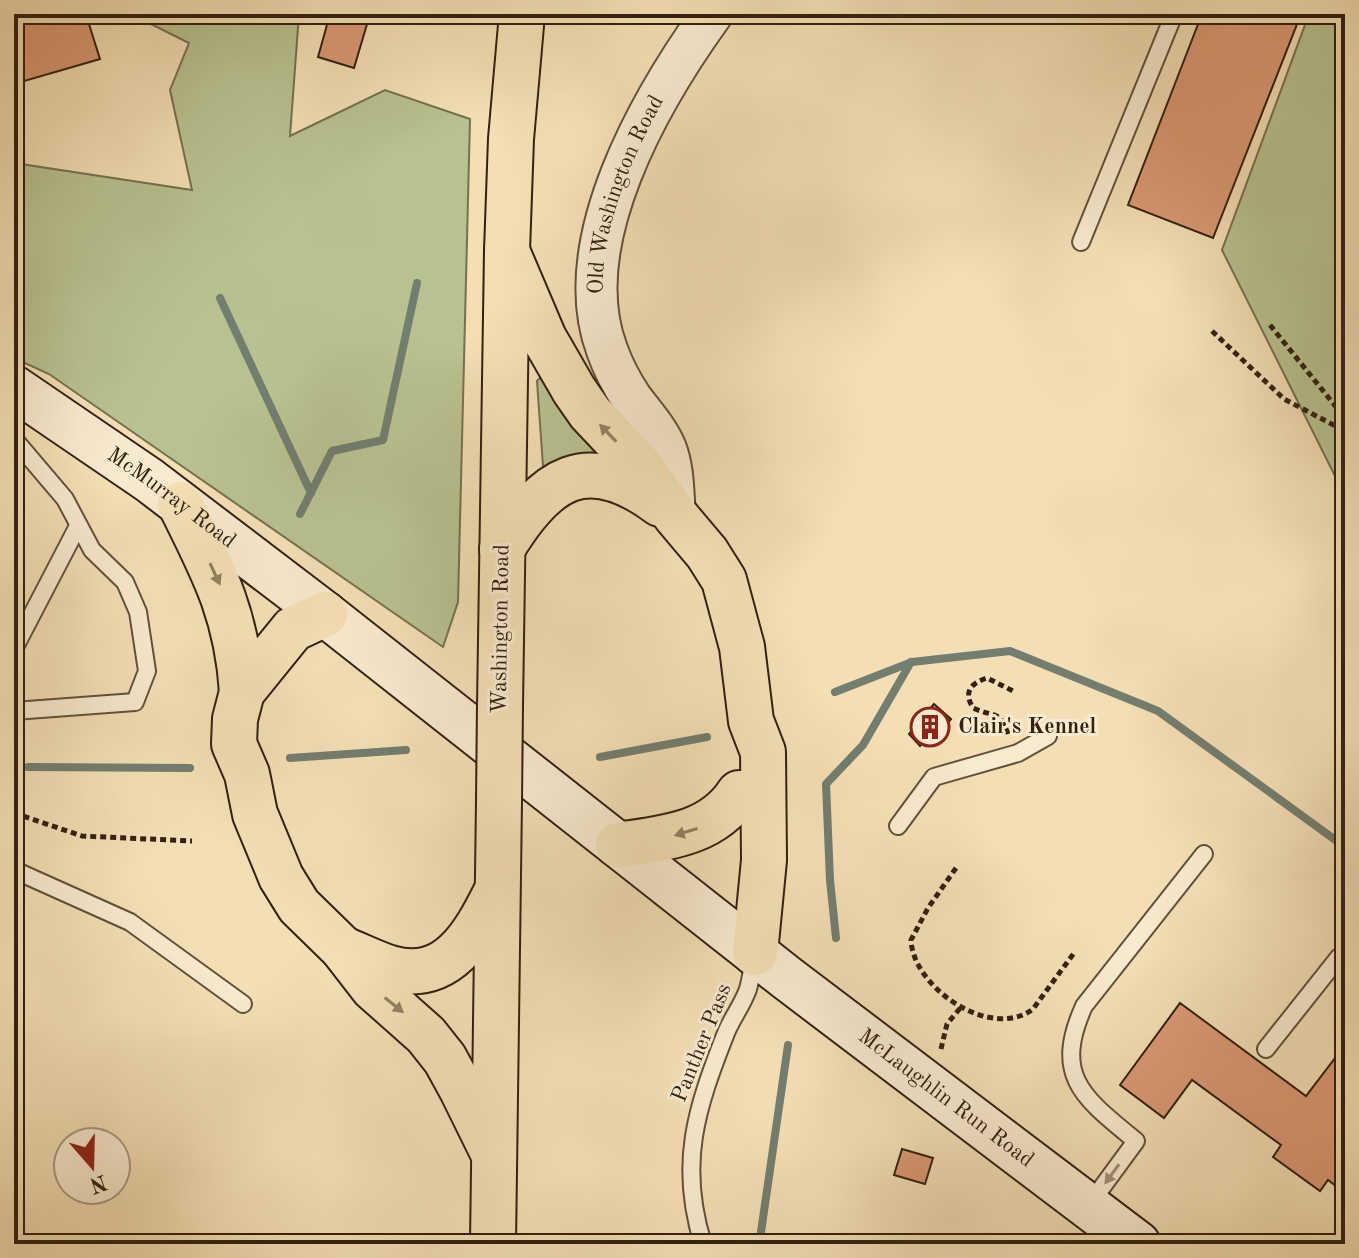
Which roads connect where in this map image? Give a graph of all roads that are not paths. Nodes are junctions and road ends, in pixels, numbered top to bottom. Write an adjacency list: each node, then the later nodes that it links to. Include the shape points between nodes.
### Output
1 (522, 14): 5 (main road, Washington Road)
2 (712, 14): 9 (street, Old Washington Road, via 638,141 605,221 596,270 599,325 607,350 630,397 666,450)
3 (1174, 14): 4 (lane)
4 (1081, 242)
5 (507, 251): 9 (main road, one-way to 5, via 559,368); 11 (main road, Washington Road)
6 (14, 388): 8 (main road, McMurray Road)
7 (14, 439): 10 (lane, via 65,499)
8 (180, 504): 12 (main road, McMurray Road); 14 (main road, one-way to 14, via 222,590 236,640)
9 (675, 515): 11 (main road, via 637,487 616,478 585,476 544,493); 16 (main road, via 724,580 742,647)
10 (78, 526): 13 (lane); 15 (lane, via 92,550 125,582 138,612 147,671 135,702)
11 (502, 549): 24 (main road, Washington Road, bridge)
12 (325, 614): 14 (main road, via 293,629); 18 (main road, via 315,650 272,703); 21 (main road, McMurray Road)
13 (14, 649)
14 (242, 692): 18 (main road, via 234,744)
15 (14, 711)
16 (751, 721): 19 (main road, via 739,754); 26 (main road, via 763,752 764,860)
17 (1048, 736): 20 (lane, via 1018,753 934,777)
18 (247, 774): 25 (main road, via 255,814 281,877 299,906)
19 (739, 793): 21 (main road, one-way to 21, via 721,815 696,829); 26 (main road, via 739,858)
20 (898, 826)
21 (618, 845): 26 (main road, McLaughlin Run Road)
22 (1204, 854): 31 (lane, one-way to 31, via 1084,1006 1075,1025 1069,1052 1080,1088 1136,1141)
23 (14, 870): 28 (lane, via 130,922)
24 (497, 890): 25 (main road, via 468,943 440,964 392,968); 30 (main road, Washington Road)
25 (342, 948): 30 (main road, one-way to 30, via 373,988 445,1059)
26 (755, 953): 31 (main road, McLaughlin Run Road); 33 (lane, Panther Pass, via 748,990 727,1030 696,1117 691,1184)
27 (1339, 957): 29 (lane)
28 (243, 1004)
29 (1266, 1049)
30 (494, 1155): 32 (main road, Washington Road)
31 (1089, 1207): 34 (main road, McLaughlin Run Road)
32 (493, 1244)
33 (703, 1244)
34 (1138, 1244)

